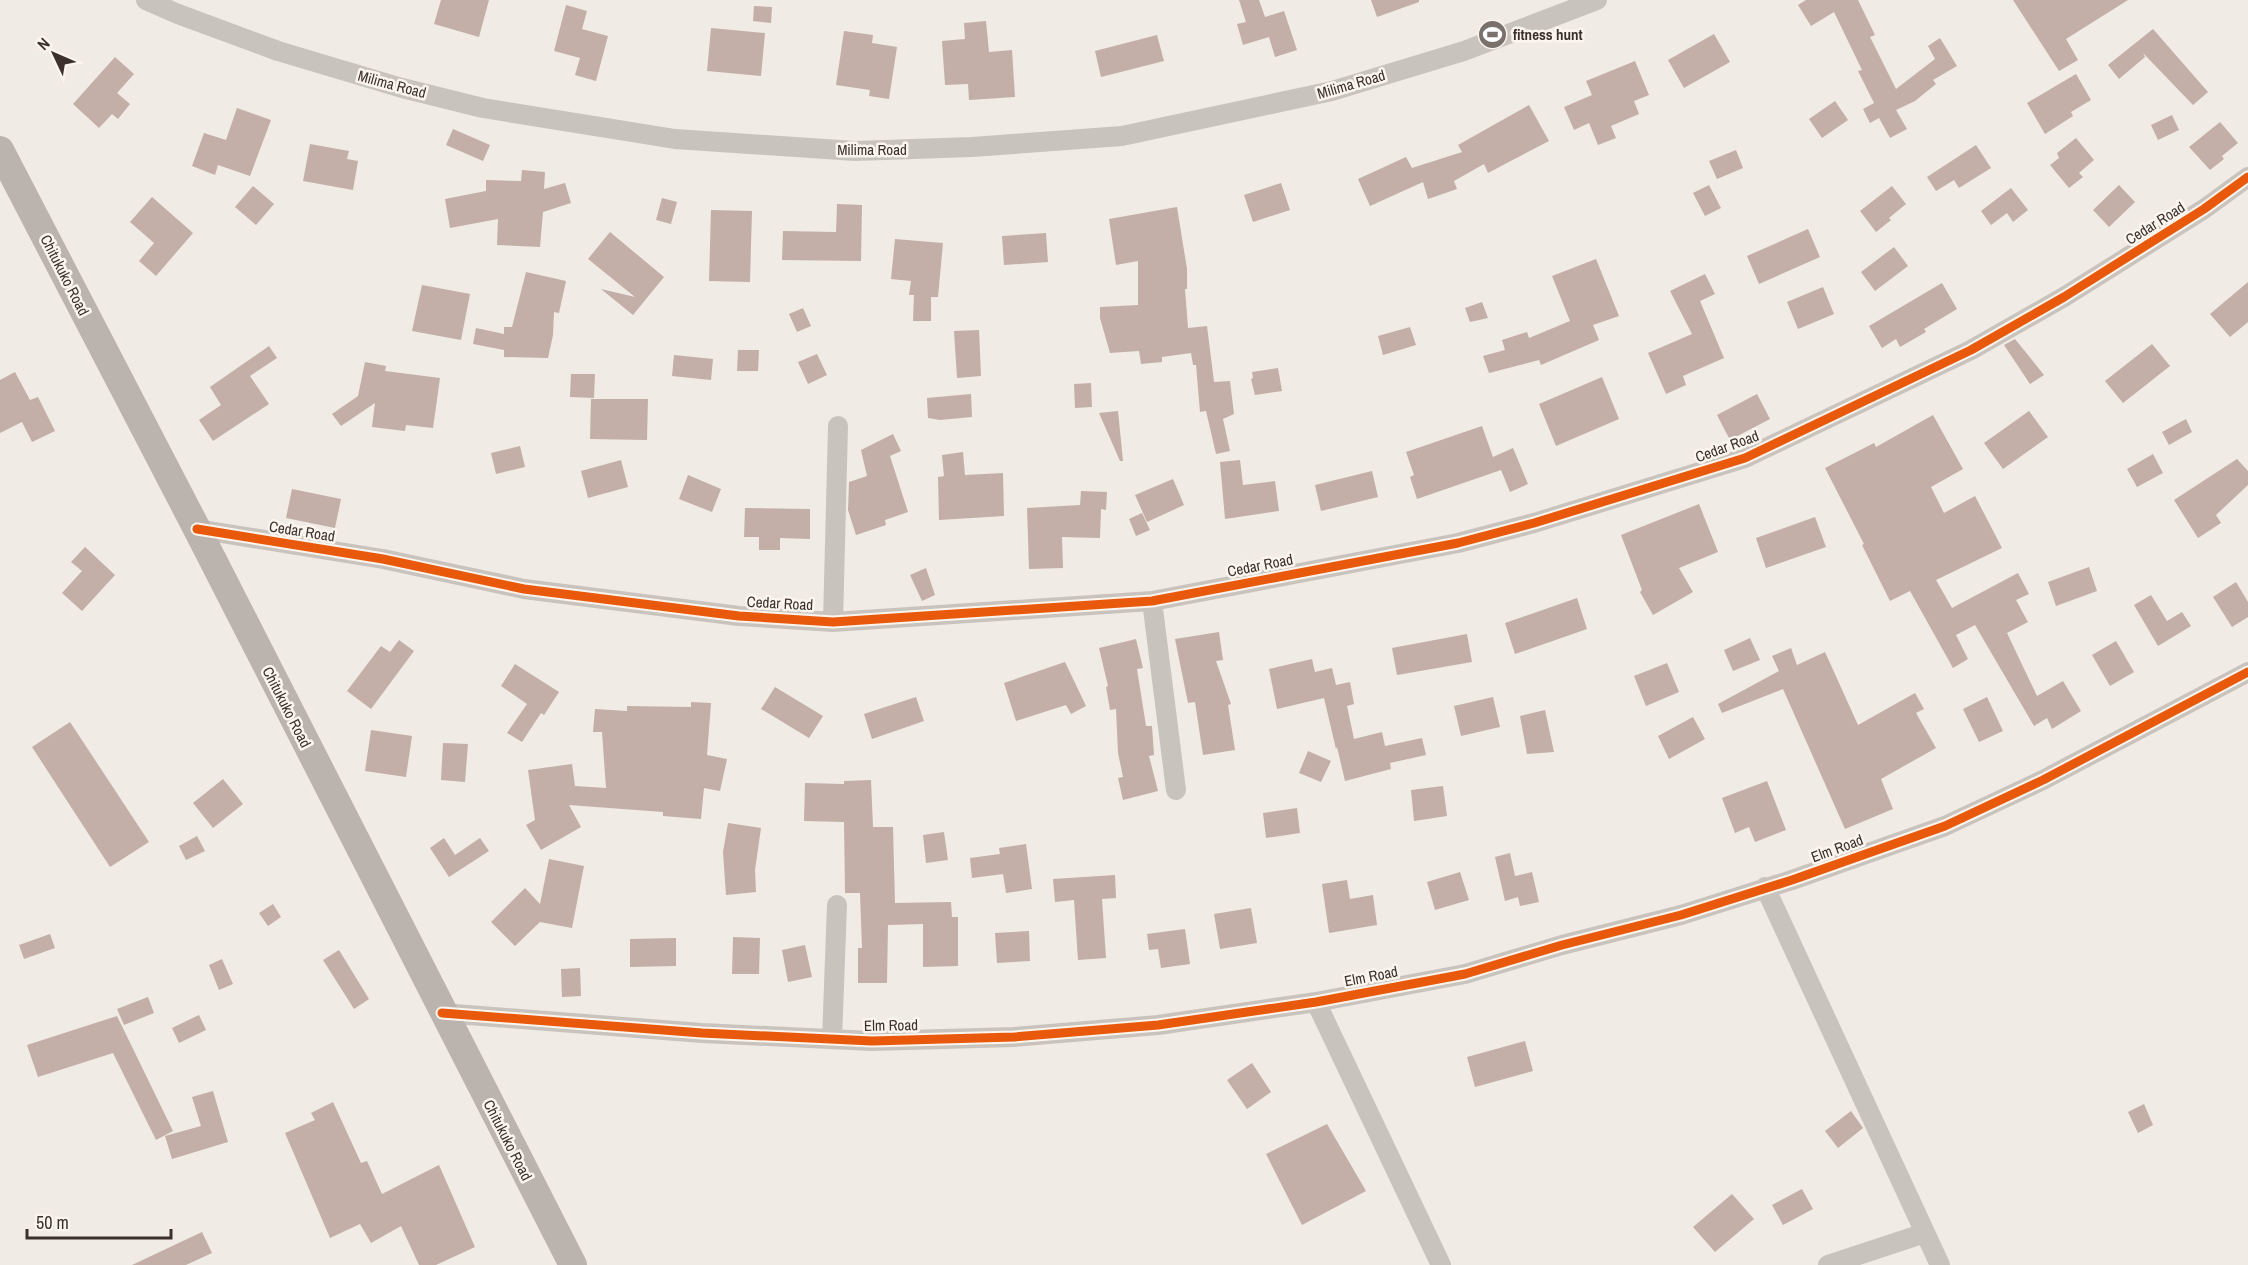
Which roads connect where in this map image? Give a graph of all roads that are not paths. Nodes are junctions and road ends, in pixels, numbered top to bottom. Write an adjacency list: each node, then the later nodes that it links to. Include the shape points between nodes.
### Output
1 (146, 0): 2 (street, Milima Road, via 278,51 483,108 675,139 855,151 1122,136 1332,91 1464,51)
2 (1597, 0)
3 (0, 150): 6 (street, Chitukuko Road)
4 (2248, 177): 7 (street, Cedar Road, via 2064,297 1981,344 1746,458 1534,524 1458,543)
5 (838, 426): 8 (street)
6 (197, 530): 8 (street, Cedar Road, via 383,559 524,589 739,616); 14 (street, Chitukuko Road)
7 (1152, 601): 8 (street, Cedar Road); 10 (street)
8 (833, 622)
9 (2248, 672): 11 (street, Elm Road, via 2043,780 1945,826)
10 (1176, 790)
11 (1765, 887): 13 (street, Elm Road, via 1681,915 1465,974); 16 (street)
12 (837, 905): 15 (street)
13 (1316, 1002): 15 (street, Elm Road, via 1158,1025 1014,1037); 18 (street)
14 (442, 1013): 15 (street, Elm Road); 17 (street, Chitukuko Road)
15 (832, 1039)
16 (1925, 1233): 19 (street); 20 (street)
17 (573, 1265)
18 (1441, 1265)
19 (1828, 1265)
20 (1940, 1265)

